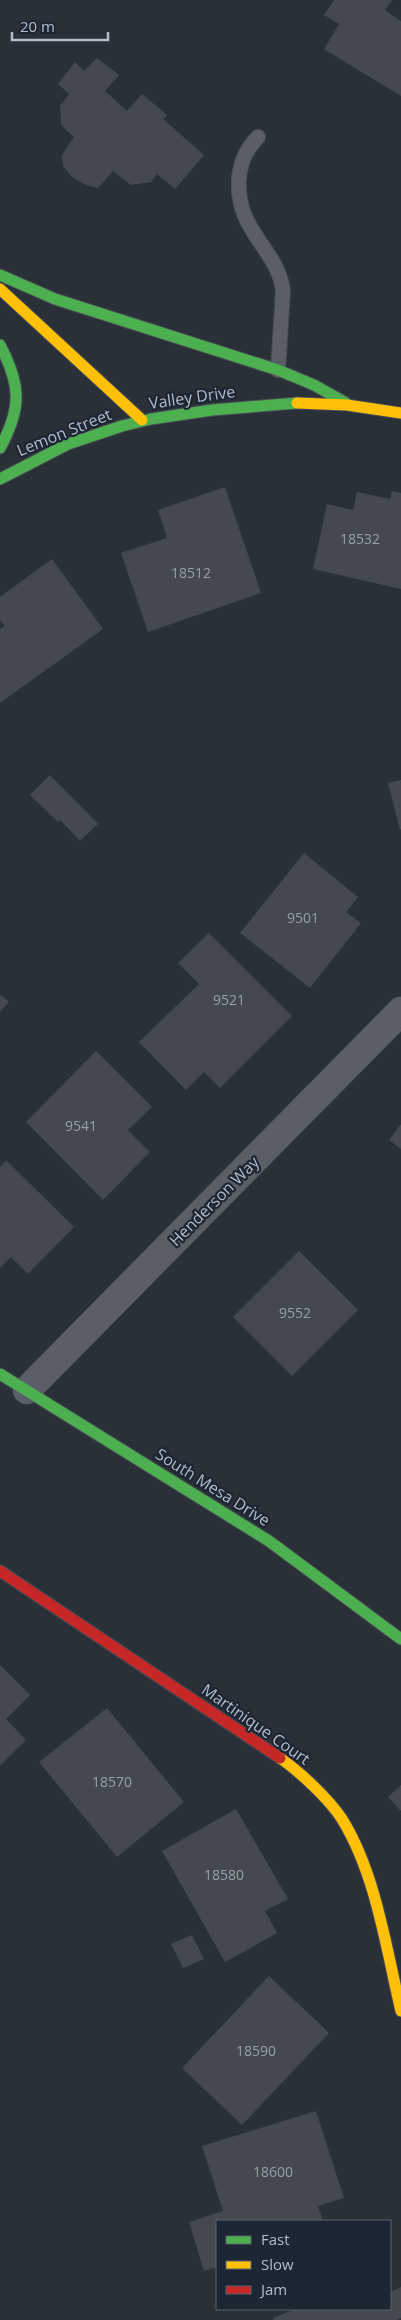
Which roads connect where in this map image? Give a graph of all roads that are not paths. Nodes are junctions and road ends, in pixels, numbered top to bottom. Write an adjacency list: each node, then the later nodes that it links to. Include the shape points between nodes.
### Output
1 (258, 137): 5 (lane, via 243,157 239,198 250,228 282,279)
2 (0, 275): 5 (street, Valley Drive, via 55,298)
3 (0, 289): 8 (street, Valley Drive)
4 (0, 345): 9 (street, via 18,385 18,408)
5 (278, 370): 6 (street, Valley Drive, via 314,384)
6 (349, 405): 7 (street, Valley Drive); 8 (street, Valley Drive, via 281,402)
7 (401, 413)
8 (142, 420): 10 (street, Lemon Street, via 78,440)
9 (0, 448)
10 (0, 479)
11 (401, 1011): 13 (street, Henderson Way)
12 (0, 1374): 13 (street, South Mesa Drive)
13 (26, 1390): 15 (street, South Mesa Drive, via 269,1541)
14 (0, 1571): 16 (street, Martinique Court, via 298,1770 341,1818 366,1869)
15 (401, 1640)
16 (401, 2010)

